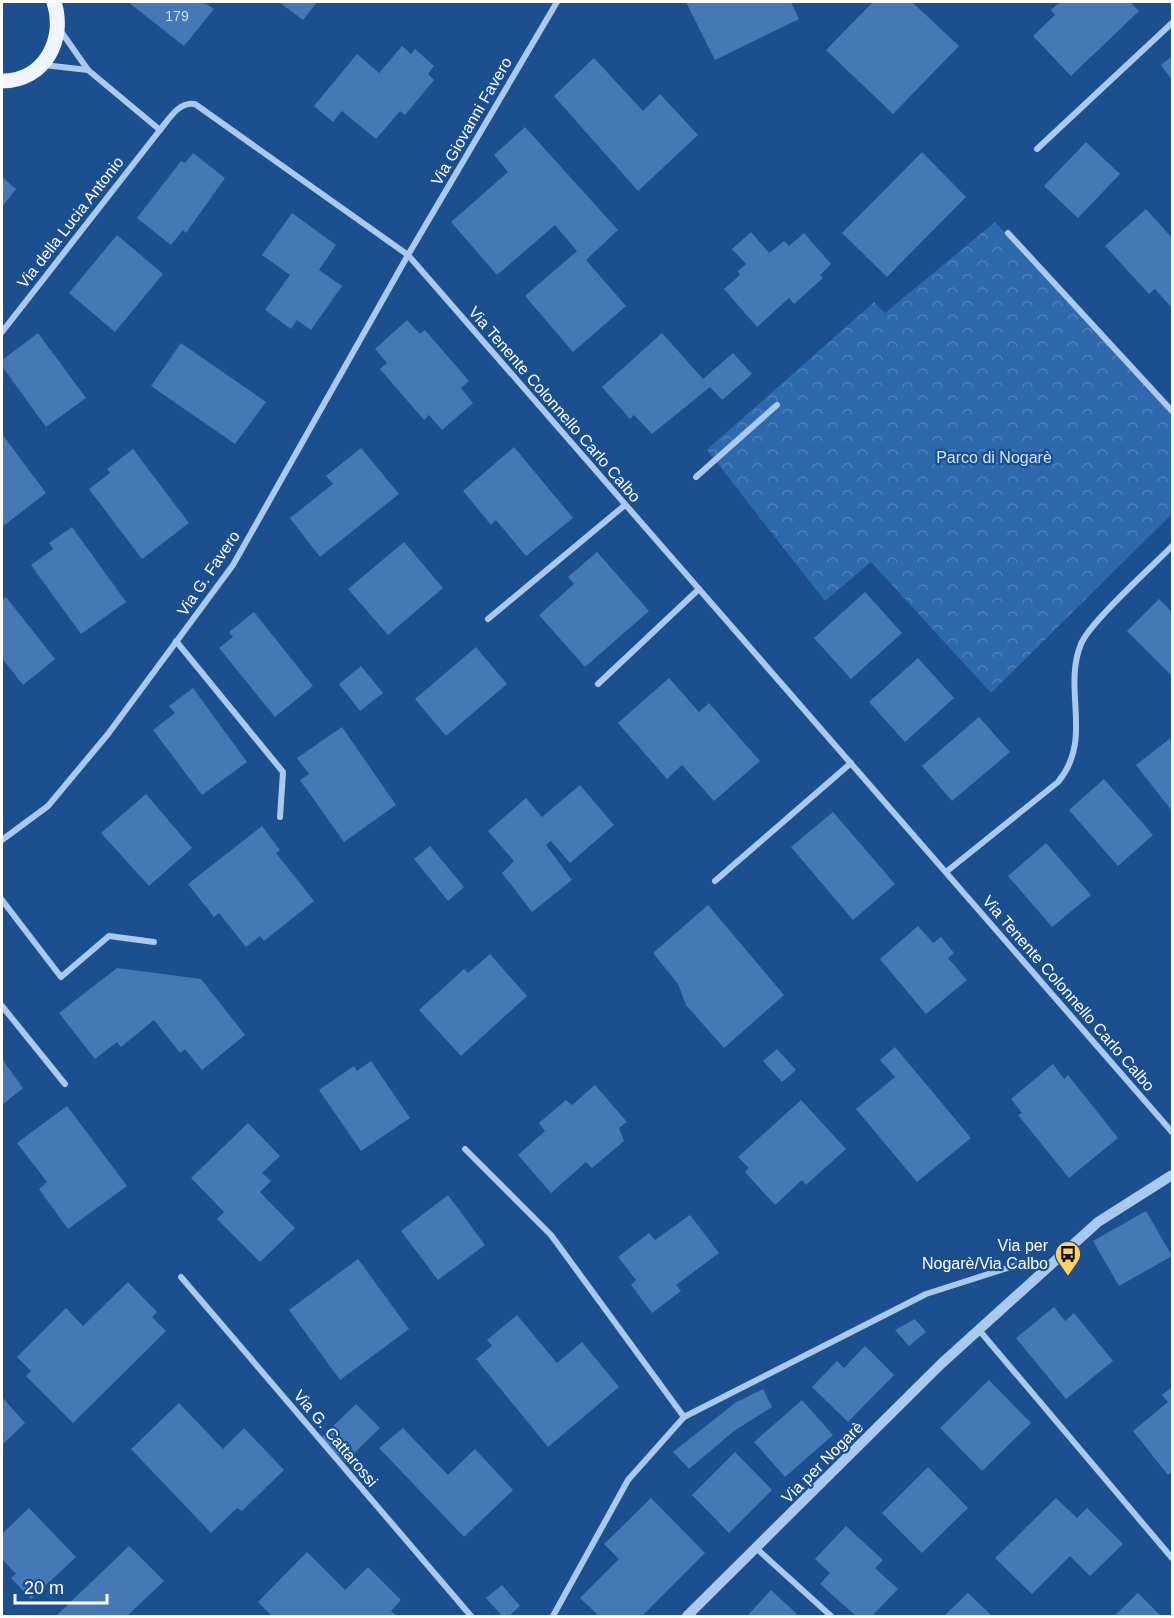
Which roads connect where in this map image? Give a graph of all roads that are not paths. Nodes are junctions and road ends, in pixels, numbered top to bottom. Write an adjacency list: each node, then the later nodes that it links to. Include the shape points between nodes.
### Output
1 (54, 2): 4 (main road)
2 (557, 2): 11 (street, Via Giovanni Favero)
3 (1173, 24): 9 (street)
4 (58, 28): 5 (main road, via 53,50); 6 (street)
5 (42, 65): 6 (street); 7 (main road, via 27,76)
6 (88, 70): 8 (street)
7 (2, 81)
8 (160, 129): 11 (street, Via Tenente Colonnello Carlo Calbo, via 181,106 195,104); 12 (street, Via della Lucia Antonio)
9 (1037, 149)
10 (1008, 233): 14 (street)
11 (408, 255): 16 (street, Via Tenente Colonnello Carlo Calbo); 20 (street, Via G. Favero, via 233,565)
12 (2, 332)
13 (777, 405): 15 (street)
14 (1173, 411)
15 (696, 477)
16 (625, 505): 18 (street, Via Tenente Colonnello Carlo Calbo); 19 (street)
17 (1173, 546): 25 (street, via 1085,635 1076,669 1077,741 1069,769)
18 (699, 588): 21 (street); 22 (street, Via Tenente Colonnello Carlo Calbo)
19 (488, 620)
20 (177, 641): 23 (street, via 283,772); 24 (street, Via G. Favero, via 48,806)
21 (598, 684)
22 (851, 763): 25 (street, Via Tenente Colonnello Carlo Calbo); 26 (street)
23 (280, 817)
24 (2, 840)
25 (946, 872): 31 (street, Via Tenente Colonnello Carlo Calbo)
26 (715, 881)
27 (2, 900): 28 (street, via 61,977 109,936)
28 (154, 942)
29 (2, 1006): 30 (street)
30 (65, 1084)
31 (1173, 1132)
32 (465, 1149): 37 (street, via 551,1235)
33 (1173, 1174): 34 (street, Via per Nogarè, via 1098,1222)
34 (1047, 1268): 36 (street, Via per Nogarè); 37 (street, via 1026,1262 926,1294)
35 (181, 1277): 40 (street, Via G. Cattarossi)
36 (979, 1330): 38 (street, Via per Nogarè); 39 (street)
37 (684, 1417): 41 (street, via 628,1480)
38 (756, 1548): 42 (street, Via per Nogarè); 43 (street)
39 (1173, 1558)
40 (471, 1617)
41 (553, 1617)
42 (687, 1617)
43 (831, 1617)

